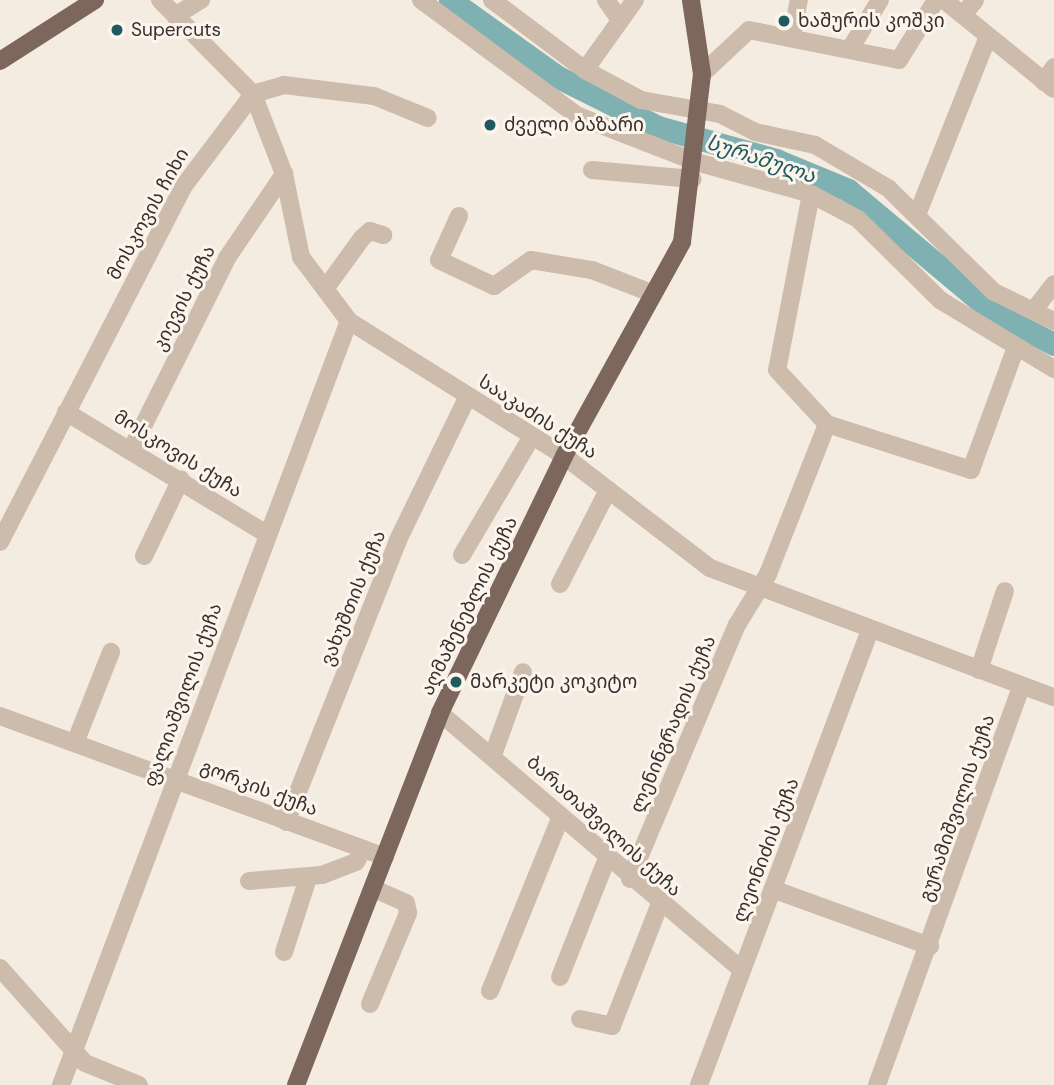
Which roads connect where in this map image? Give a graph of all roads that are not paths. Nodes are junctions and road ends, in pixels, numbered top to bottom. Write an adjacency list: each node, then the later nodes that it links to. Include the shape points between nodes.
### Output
1 (95, 0): 20 (main road)
2 (160, 0): 14 (street, სააკაძის ქუჩა)
3 (201, 0): 14 (street)
4 (421, 0): 28 (street, via 578,116)
5 (492, 0): 22 (street)
6 (606, 0): 16 (street)
7 (635, 0): 16 (street)
8 (691, 0): 23 (main road)
9 (799, 0): 17 (street)
10 (880, 0): 19 (street)
11 (936, 0): 19 (street, via 899,60)
12 (944, 0): 15 (street)
13 (975, 0): 15 (street)
14 (175, 16): 25 (street, სააკაძის ქუჩა)
15 (963, 16): 18 (street)
16 (620, 20): 22 (street)
17 (792, 35): 19 (street); 23 (street, via 745,30)
18 (988, 37): 24 (street); 32 (street)
19 (850, 49)
20 (0, 61)
21 (1054, 67): 24 (street)
22 (585, 70): 26 (street, via 641,100)
23 (702, 75): 26 (main road)
24 (1049, 85)
25 (253, 93): 27 (street, via 284,85 374,96); 30 (street, სააკაძის ქუჩა); 44 (street, მოსკოვის ჩიხი, via 183,187)
26 (699, 113): 28 (main road, აღმაშენებლის ქუჩა); 32 (street, via 815,145 888,188)
27 (428, 118)
28 (695, 166): 29 (street); 31 (street); 37 (main road, აღმაშენებლის ქუჩა, via 682,242)
29 (592, 170)
30 (284, 174): 36 (street, სააკაძის ქუჩა, via 301,257); 47 (street, კიევის ქუჩა, via 227,258)
31 (811, 194): 41 (street, via 858,219 940,300); 45 (street, via 777,370)
32 (917, 215): 38 (street, via 994,292)
33 (459, 216): 37 (street, via 439,260 485,282 501,285 531,260 592,270)
34 (383, 235): 36 (street, via 370,231 362,238)
35 (1054, 284): 38 (street)
36 (325, 289): 39 (street, სააკაძის ქუჩა)
37 (654, 294): 48 (main road, აღმაშენებლის ქუჩა)
38 (1033, 311): 40 (street)
39 (349, 321): 43 (street, სააკაძის ქუჩა); 51 (street, ფალიაშვილის ქუჩა)
40 (1054, 321)
41 (1016, 347): 42 (street); 45 (street, via 971,470)
42 (1054, 369)
43 (468, 396): 46 (street, სააკაძის ქუჩა); 70 (street, ვახუშთის ქუჩა, via 398,540)
44 (66, 412): 47 (street, მოსკოვის ქუჩა); 52 (street, მოსკოვის ჩიხი)
45 (827, 424): 56 (street, ლენინგრადის ქუჩა)
46 (533, 436): 48 (street, სააკაძის ქუჩა); 53 (street)
47 (132, 448): 49 (street, მოსკოვის ქუჩა)
48 (564, 456): 50 (street, სააკაძის ქუჩა); 64 (main road, აღმაშენებლის ქუჩა)
49 (181, 479): 51 (street, მოსკოვის ქუჩა); 54 (street)
50 (608, 490): 55 (street); 56 (street, სააკაძის ქუჩა, via 710,568)
51 (265, 533): 68 (street, ფალიაშვილის ქუჩა)
52 (0, 542)
53 (462, 555)
54 (144, 556)
55 (560, 584)
56 (758, 587): 58 (street, სააკაძის ქუჩა); 75 (street, ლენინგრადის ქუჩა)
57 (1005, 591): 60 (street)
58 (870, 629): 60 (street, სააკაძის ქუჩა); 78 (street, ლეონიძის ქუჩა)
59 (111, 652): 66 (street)
60 (979, 670): 62 (street, სააკაძის ქუჩა)
61 (523, 672): 67 (street)
62 (1022, 685): 63 (street, სააკაძის ქუჩა); 80 (street, გურამიშვილის ქუჩა)
63 (1054, 696)
64 (440, 713): 67 (street, ბარათაშვილის ქუჩა); 72 (main road, აღმაშენებლის ქუჩა)
65 (0, 716): 66 (street, გორკის ქუჩა)
66 (75, 743): 68 (street, გორკის ქუჩა)
67 (493, 755): 69 (street, ბარათაშვილის ქუჩა)
68 (175, 778): 70 (street, გორკის ქუჩა); 88 (street, ფალიაშვილის ქუჩა)
69 (561, 816): 73 (street, ბარათაშვილის ქუჩა); 85 (street)
70 (286, 822): 71 (street, გორკის ქუჩა)
71 (363, 849): 72 (street, გორკის ქუჩა); 74 (street, via 356,862)
72 (384, 857): 77 (main road, აღმაშენებლის ქუჩა)
73 (607, 858): 75 (street, ბარათაშვილის ქუჩა); 84 (street)
74 (308, 878): 76 (street); 81 (street)
75 (630, 879): 79 (street, ბარათაშვილის ქუჩა)
76 (249, 881)
77 (373, 888): 86 (street, via 406,903 408,913); 91 (main road, აღმაშენებლის ქუჩა)
78 (775, 890): 80 (street); 83 (street, ლეონიძის ქუჩა)
79 (659, 906): 83 (street, ბარათაშვილის ქუჩა); 87 (street, via 611,1026)
80 (930, 946): 93 (street, გურამიშვილის ქუჩა)
81 (284, 952)
82 (0, 968): 88 (street)
83 (740, 968): 92 (street, ლეონიძის ქუჩა)
84 (560, 977)
85 (491, 991)
86 (370, 1004)
87 (580, 1018)
88 (73, 1048): 89 (street, ფალიაშვილის ქუჩა); 90 (street, via 85,1063)
89 (61, 1085)
90 (139, 1085)
91 (296, 1085)
92 (699, 1085)
93 (877, 1085)

